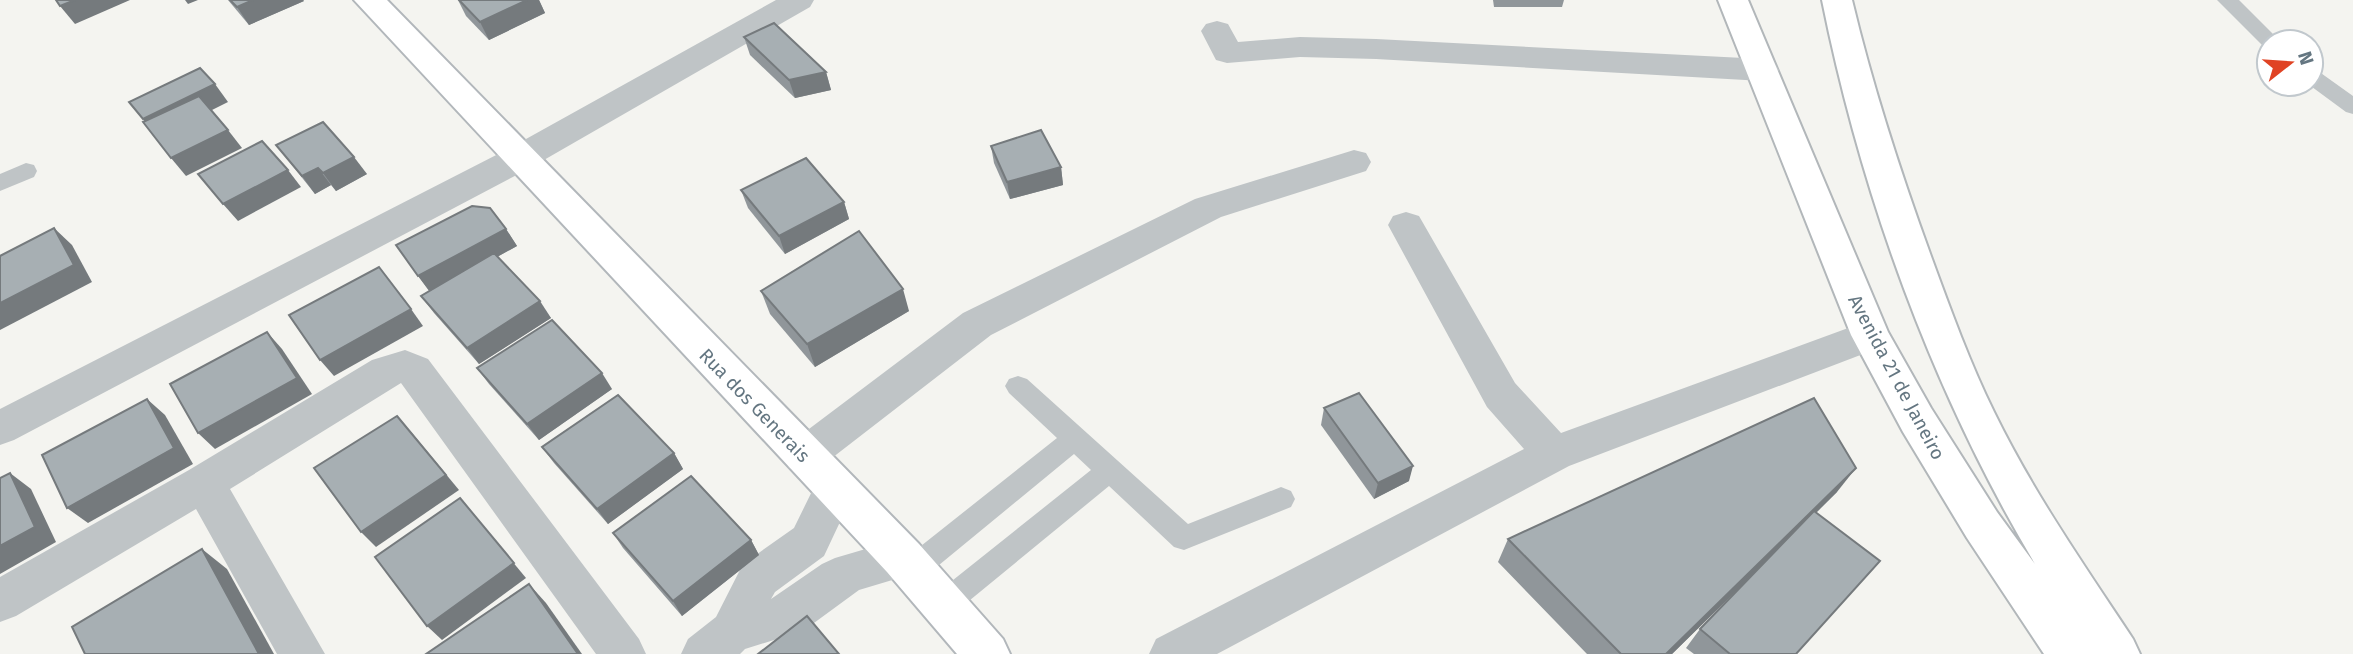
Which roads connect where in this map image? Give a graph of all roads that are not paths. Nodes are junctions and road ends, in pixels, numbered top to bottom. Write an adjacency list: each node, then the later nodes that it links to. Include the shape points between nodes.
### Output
1 (369, 0): 13 (main road, Rua dos Generais)
2 (799, 0): 13 (street)
3 (1735, 0): 10 (main road, Avenida 21 de Janeiro)
4 (1830, 0): 9 (main road)
5 (1837, 0): 9 (main road)
6 (2227, 0): 7 (lane)
7 (2256, 28)
8 (1217, 31): 10 (street, via 1227,53 1300,47)
9 (1846, 42): 39 (main road, via 1889,189 1939,330 1987,440 2049,552)
10 (1756, 56): 18 (main road, Avenida 21 de Janeiro)
11 (2325, 86): 12 (lane)
12 (2353, 107)
13 (519, 159): 20 (street); 23 (main road, Rua dos Generais)
14 (1354, 162): 23 (street, via 1208,208 977,324)
15 (26, 171): 16 (lane)
16 (0, 183)
17 (1406, 225): 22 (street, via 1501,395)
18 (1870, 335): 22 (street); 38 (main road, Avenida 21 de Janeiro, via 1982,525)
19 (1018, 386): 21 (lane)
20 (6, 413)
21 (1076, 438): 24 (lane); 28 (lane)
22 (1554, 454): 37 (street)
23 (804, 456): 26 (main road, Rua dos Generais)
24 (1110, 470): 27 (lane, via 1184,538); 31 (lane)
25 (204, 482): 30 (street); 34 (street); 35 (street, via 386,371 405,366 414,370)
26 (834, 490): 28 (main road, Rua dos Generais); 29 (street, via 809,542)
27 (1281, 499)
28 (907, 564): 31 (main road, Rua dos Generais); 32 (street, via 851,572)
29 (754, 584): 32 (street, via 763,609); 33 (street)
30 (0, 601)
31 (943, 605): 36 (main road, Rua dos Generais)
32 (787, 616): 33 (street)
33 (718, 643)
34 (302, 654)
35 (623, 654)
36 (987, 654)
37 (1172, 654)
38 (2071, 654)
39 (2117, 654)

